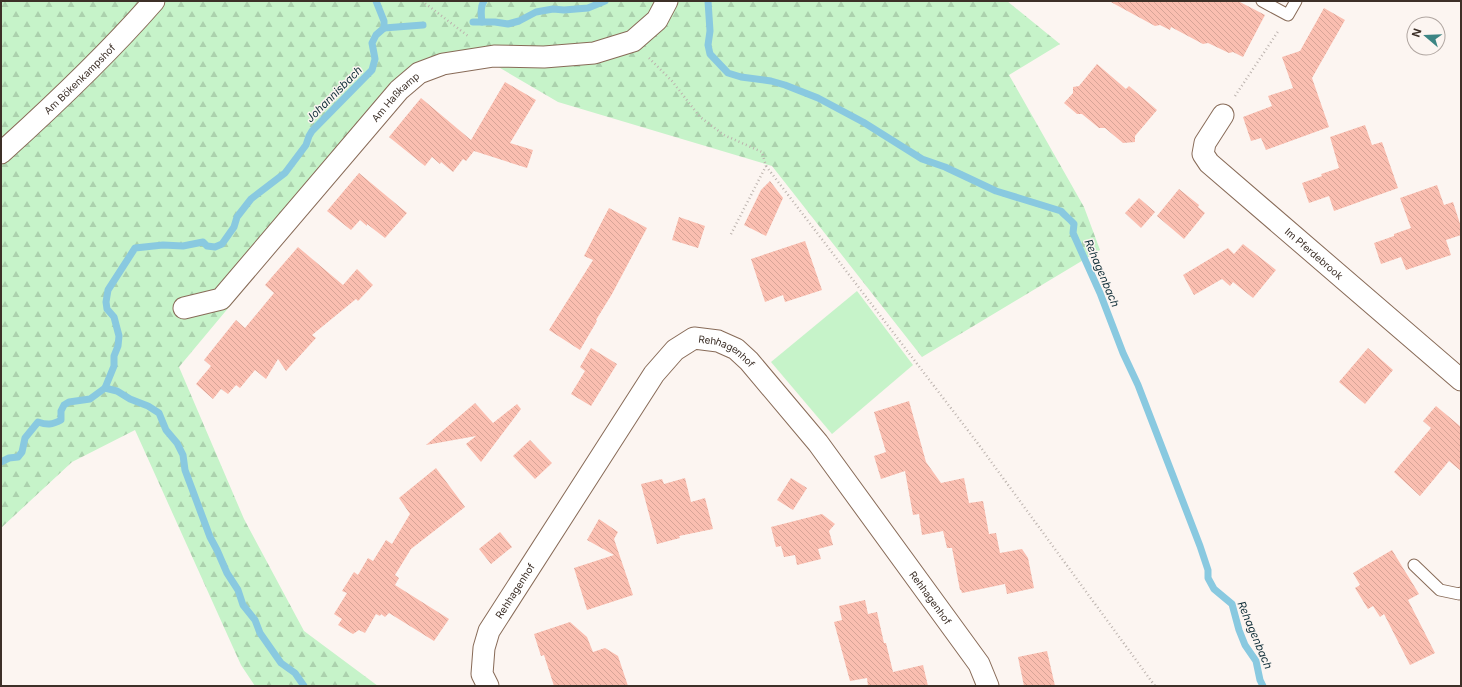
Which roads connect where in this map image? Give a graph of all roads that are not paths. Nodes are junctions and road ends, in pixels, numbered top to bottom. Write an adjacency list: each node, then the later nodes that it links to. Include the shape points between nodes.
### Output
1 (154, 1): 6 (street, Am Bökenkampshof, via 58,102)
2 (668, 1): 7 (street, Am Haßkamp, via 657,20 633,41 594,52 544,57 494,56 443,64 419,73 399,90 221,299)
3 (1262, 1): 4 (lane, via 1288,15)
4 (1296, 1)
5 (1223, 115): 8 (street, Im Pferdebrook, via 1205,143 1203,154 1209,163)
6 (1, 153)
7 (184, 308)
8 (1461, 380)
9 (1414, 565): 10 (lane, via 1440,590)
10 (1461, 593)
11 (488, 686): 12 (street, Rehhagenhof, via 482,674 488,631 654,374 675,350 694,338 718,341 730,346 754,367 818,443 979,664)
12 (988, 686)

